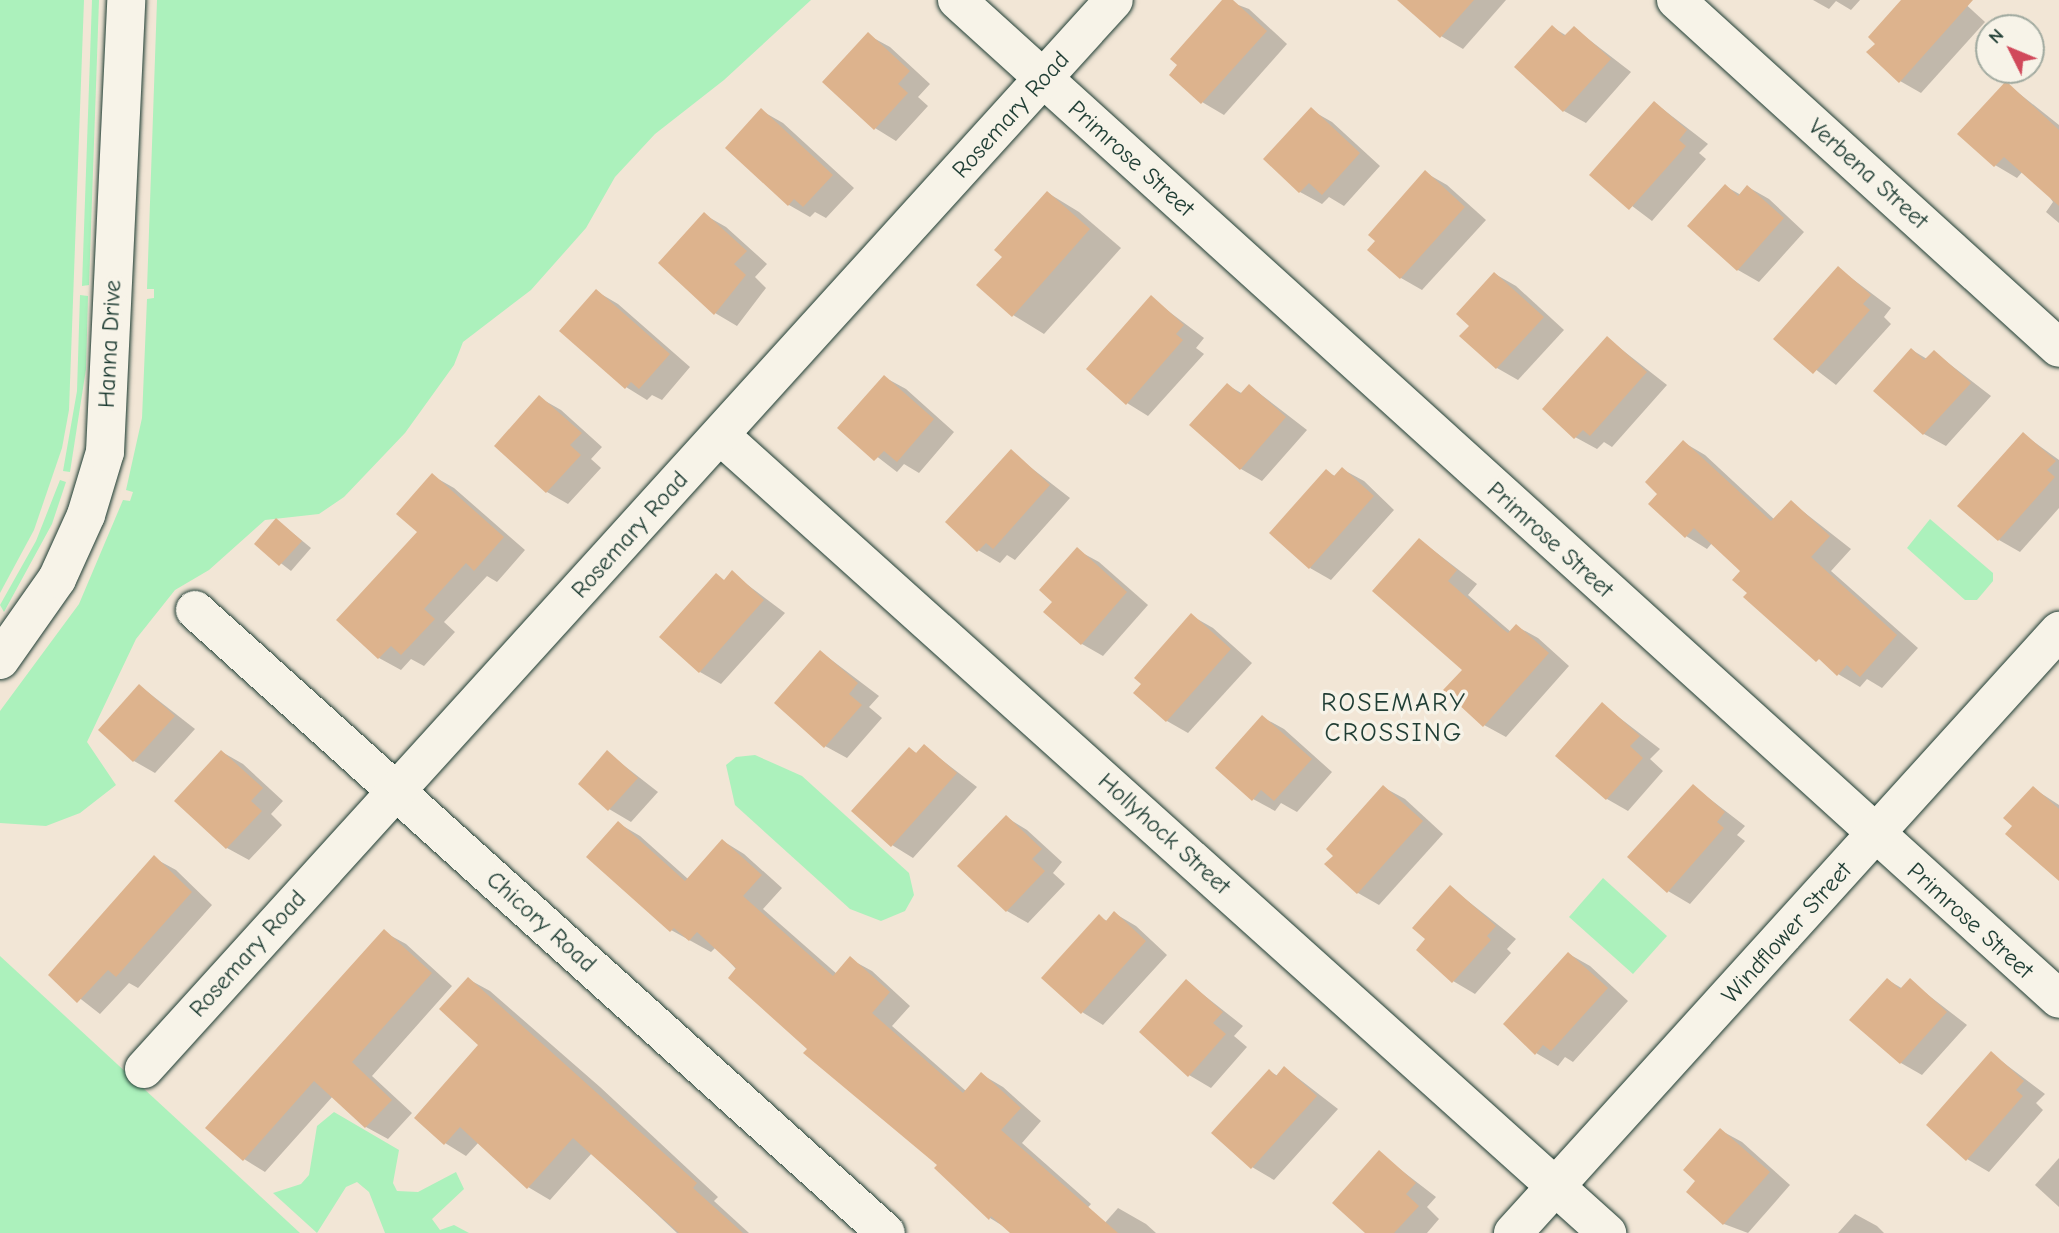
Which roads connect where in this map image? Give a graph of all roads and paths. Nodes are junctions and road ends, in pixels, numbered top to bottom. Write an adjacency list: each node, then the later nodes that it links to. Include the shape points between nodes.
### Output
1 (126, 0): 10 (street, Hanna Drive, via 105,452 86,515 57,579)
2 (957, 0): 5 (street, Primrose Street)
3 (1114, 0): 5 (street, Rosemary Road)
4 (1676, 0): 6 (street, Verbena Street)
5 (1043, 79): 7 (street, Rosemary Road); 12 (street, Primrose Street)
6 (2059, 348)
7 (721, 436): 11 (street, Rosemary Road); 15 (street, Hollyhock Street)
8 (195, 610): 11 (street, Chicory Road)
9 (2059, 632): 12 (street, Windflower Street)
10 (0, 660)
11 (396, 792): 14 (street, Rosemary Road); 16 (street, Chicory Road)
12 (1876, 837): 13 (street, Primrose Street); 15 (street, Windflower Street)
13 (2059, 999)
14 (144, 1069)
15 (1556, 1186): 17 (street, Windflower Street); 18 (street, Hollyhock Street)
16 (886, 1233)
17 (1513, 1233)
18 (1607, 1233)

